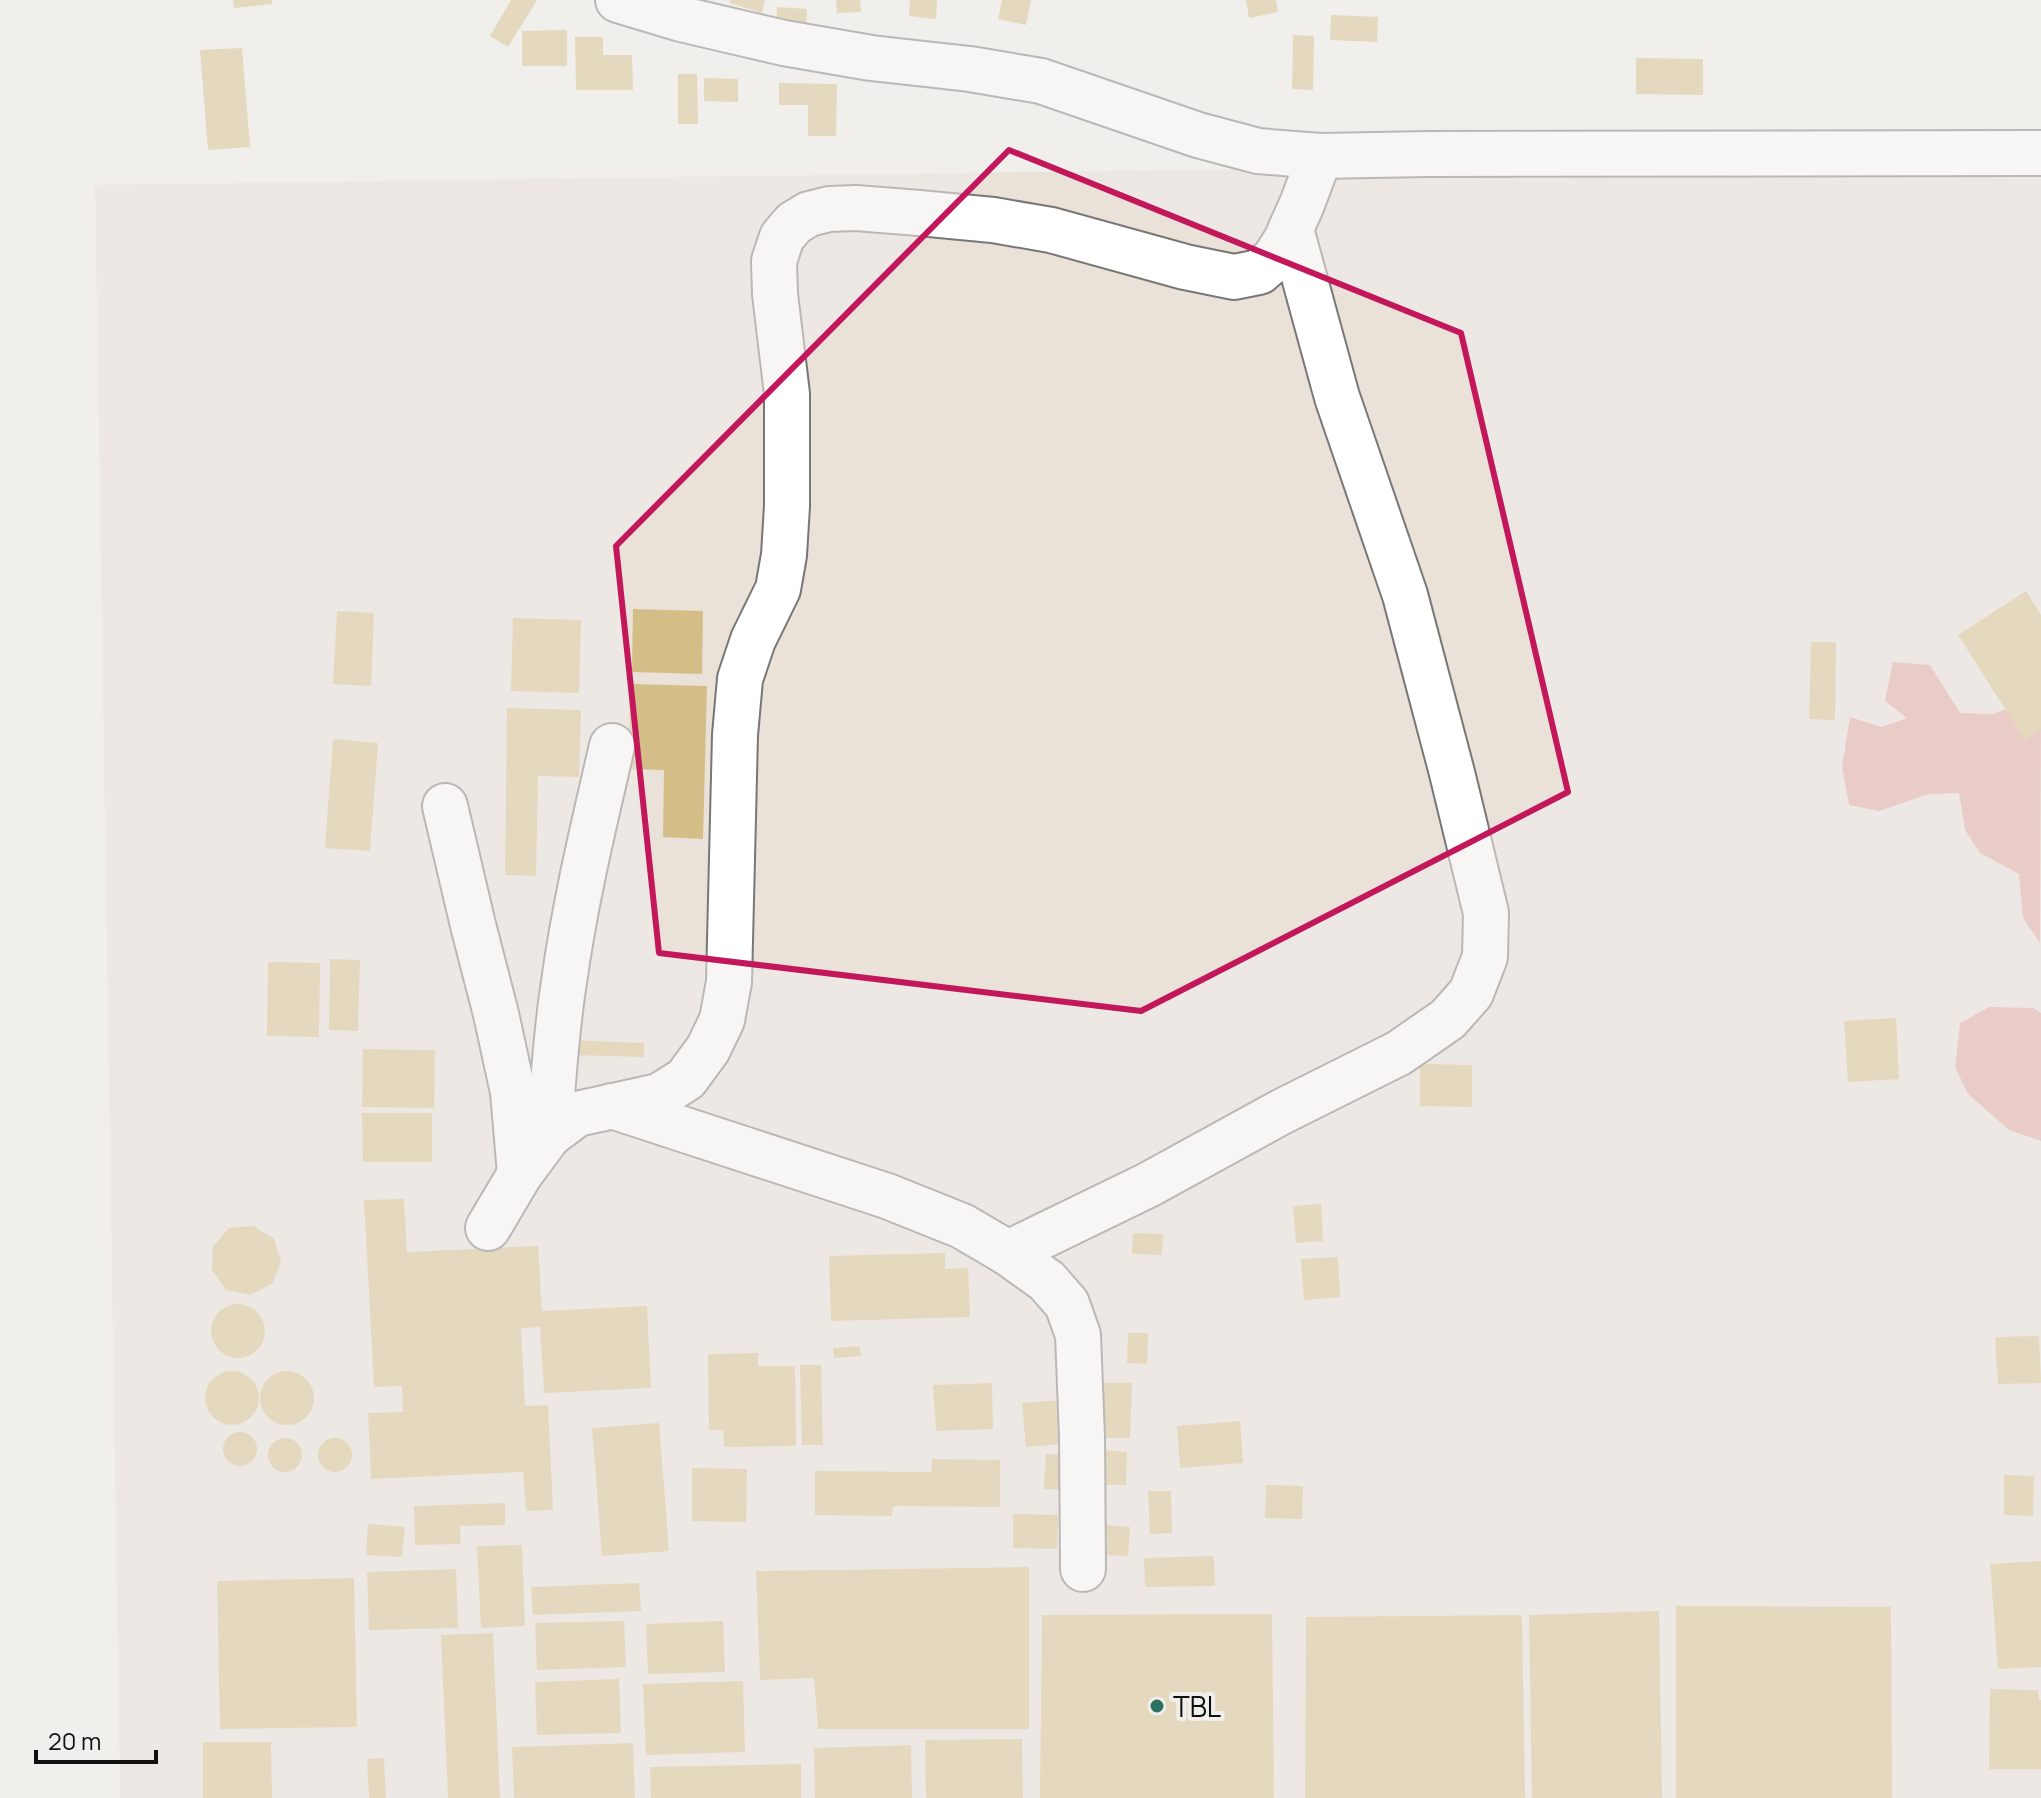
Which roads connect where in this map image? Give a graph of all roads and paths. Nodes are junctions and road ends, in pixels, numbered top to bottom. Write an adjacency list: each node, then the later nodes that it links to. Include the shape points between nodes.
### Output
1 (618, 0): 3 (street, via 784,43 1041,81 1198,135 1258,151)
2 (2041, 153): 3 (street)
3 (1320, 156): 4 (street)
4 (1291, 229): 7 (street, via 1274,259 1259,272 1234,277 1051,230 919,213 829,209 809,214 782,237 774,261 787,394 784,555 778,589 740,679 729,982 722,1020 686,1079 659,1096); 11 (street, via 1337,397 1405,595 1486,913 1485,957 1471,993 1448,1019 1399,1053)
5 (612, 746): 8 (street, via 564,982)
6 (445, 806): 9 (street, via 513,1092)
7 (610, 1106): 8 (street, via 577,1114); 11 (street, via 887,1196 962,1226)
8 (549, 1135): 9 (street)
9 (520, 1174): 10 (street)
10 (488, 1228)
11 (1008, 1253): 12 (street, via 1047,1281 1067,1304 1078,1335)
12 (1083, 1569)

